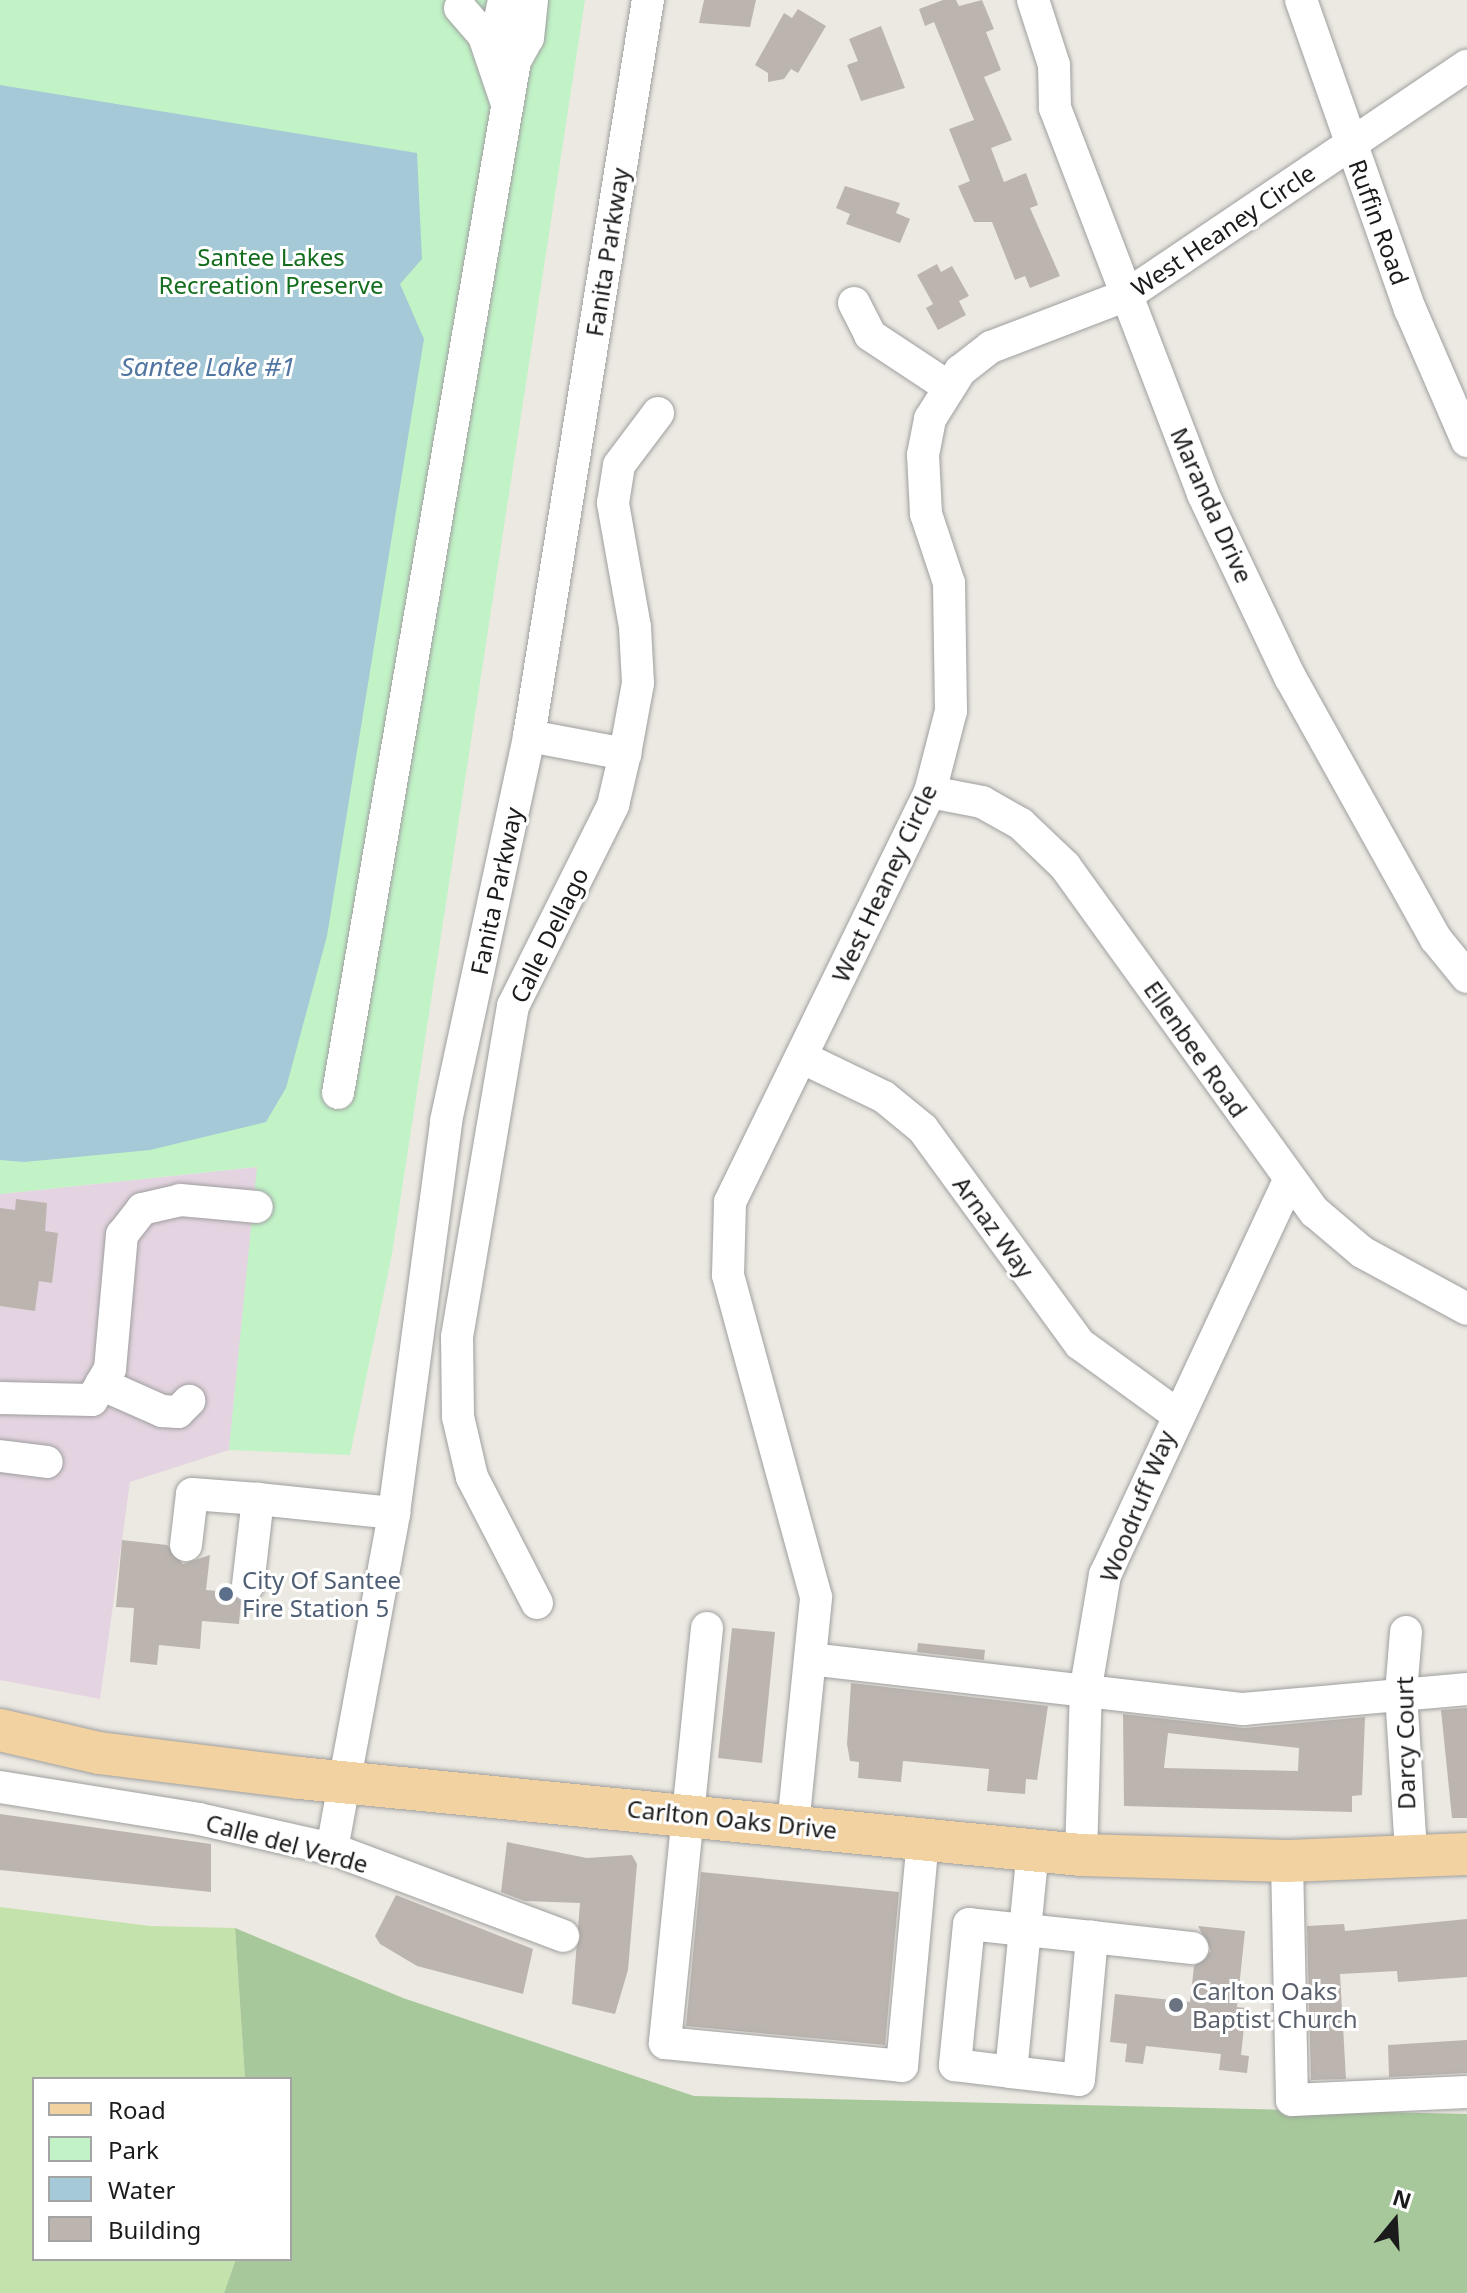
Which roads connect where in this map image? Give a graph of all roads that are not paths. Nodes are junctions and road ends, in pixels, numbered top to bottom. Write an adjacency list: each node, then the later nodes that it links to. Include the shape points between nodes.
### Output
1 (504, 0): 7 (street, via 498,29)
2 (532, 0): 7 (street, via 528,38)
3 (648, 0): 16 (street, Fanita Parkway)
4 (1033, 0): 11 (street, Maranda Drive, via 1054,65 1055,108)
5 (1301, 0): 10 (street, Ruffin Road)
6 (453, 3): 9 (street, via 484,36)
7 (515, 61): 9 (street)
8 (1467, 66): 10 (street, West Heaney Circle)
9 (510, 112): 21 (street)
10 (1351, 144): 11 (street, West Heaney Circle); 15 (street, Ruffin Road)
11 (1127, 295): 13 (street, West Heaney Circle, via 991,347); 19 (street, Maranda Drive, via 1203,494 1290,677 1436,939)
12 (854, 303): 13 (street, via 870,335)
13 (947, 386): 18 (street, West Heaney Circle, via 930,419 923,455 926,514 949,583 951,711)
14 (658, 413): 17 (street, Calle Dellago, via 619,465 613,503 635,627 638,683)
15 (1467, 441)
16 (529, 736): 17 (street); 32 (street, Fanita Parkway, via 446,1121)
17 (625, 754): 35 (street, Calle Dellago, via 613,805 513,1006 457,1337 458,1417 472,1477)
18 (930, 792): 20 (street, West Heaney Circle); 22 (street, Ellenbee Road, via 995,809 1021,824 1065,866)
19 (1467, 977)
20 (801, 1057): 28 (street, Arnaz Way, via 884,1097 923,1129 1080,1344); 38 (street, West Heaney Circle, via 730,1202 728,1275 816,1597)
21 (338, 1093)
22 (1288, 1182): 24 (street, Ellenbee Road, via 1339,1235); 28 (street, Woodruff Way)
23 (257, 1207): 25 (street, via 212,1212 180,1200 142,1209 122,1235 110,1369)
24 (1467, 1309)
25 (101, 1384): 26 (street, via 92,1400); 27 (street, via 162,1411 178,1412)
26 (0, 1398)
27 (189, 1401)
28 (1175, 1413): 39 (street, Woodruff Way, via 1105,1575)
29 (0, 1456): 30 (street)
30 (47, 1462)
31 (258, 1499): 32 (street); 33 (street, via 192,1494); 34 (street)
32 (394, 1513): 43 (street, Fanita Parkway)
33 (186, 1545)
34 (248, 1585)
35 (537, 1603)
36 (707, 1628): 45 (street)
37 (1406, 1632): 41 (street, Darcy Court)
38 (810, 1659): 39 (street); 46 (street, West Heaney Circle)
39 (1086, 1687): 41 (street, via 1243,1709); 52 (street, Woodruff Way)
40 (1467, 1689): 41 (street)
41 (1401, 1693): 50 (street, Darcy Court)
42 (0, 1730): 43 (main road, Carlton Oaks Drive, via 99,1753)
43 (349, 1782): 45 (main road, Carlton Oaks Drive); 48 (street, Fanita Parkway)
44 (0, 1787): 48 (street, Calle del Verde, via 199,1819)
45 (685, 1815): 46 (main road, Carlton Oaks Drive); 47 (street, via 665,2043 902,2066)
46 (793, 1825): 47 (main road, Carlton Oaks Drive)
47 (923, 1839): 49 (main road, Carlton Oaks Drive)
48 (332, 1849): 55 (street, Calle del Verde)
49 (1033, 1850): 52 (main road, Carlton Oaks Drive); 54 (street)
50 (1411, 1853): 51 (main road, Carlton Oaks Drive); 53 (main road, Carlton Oaks Drive)
51 (1467, 1854)
52 (1081, 1855): 53 (main road, Carlton Oaks Drive)
53 (1287, 1861): 59 (street, via 1292,2100)
54 (1025, 1930): 56 (street); 58 (street); 58 (street, via 969,1924 955,2065)
55 (563, 1936)
56 (1092, 1937): 57 (street); 58 (street, via 1079,2080)
57 (1192, 1948)
58 (1011, 2072)
59 (1467, 2092)

